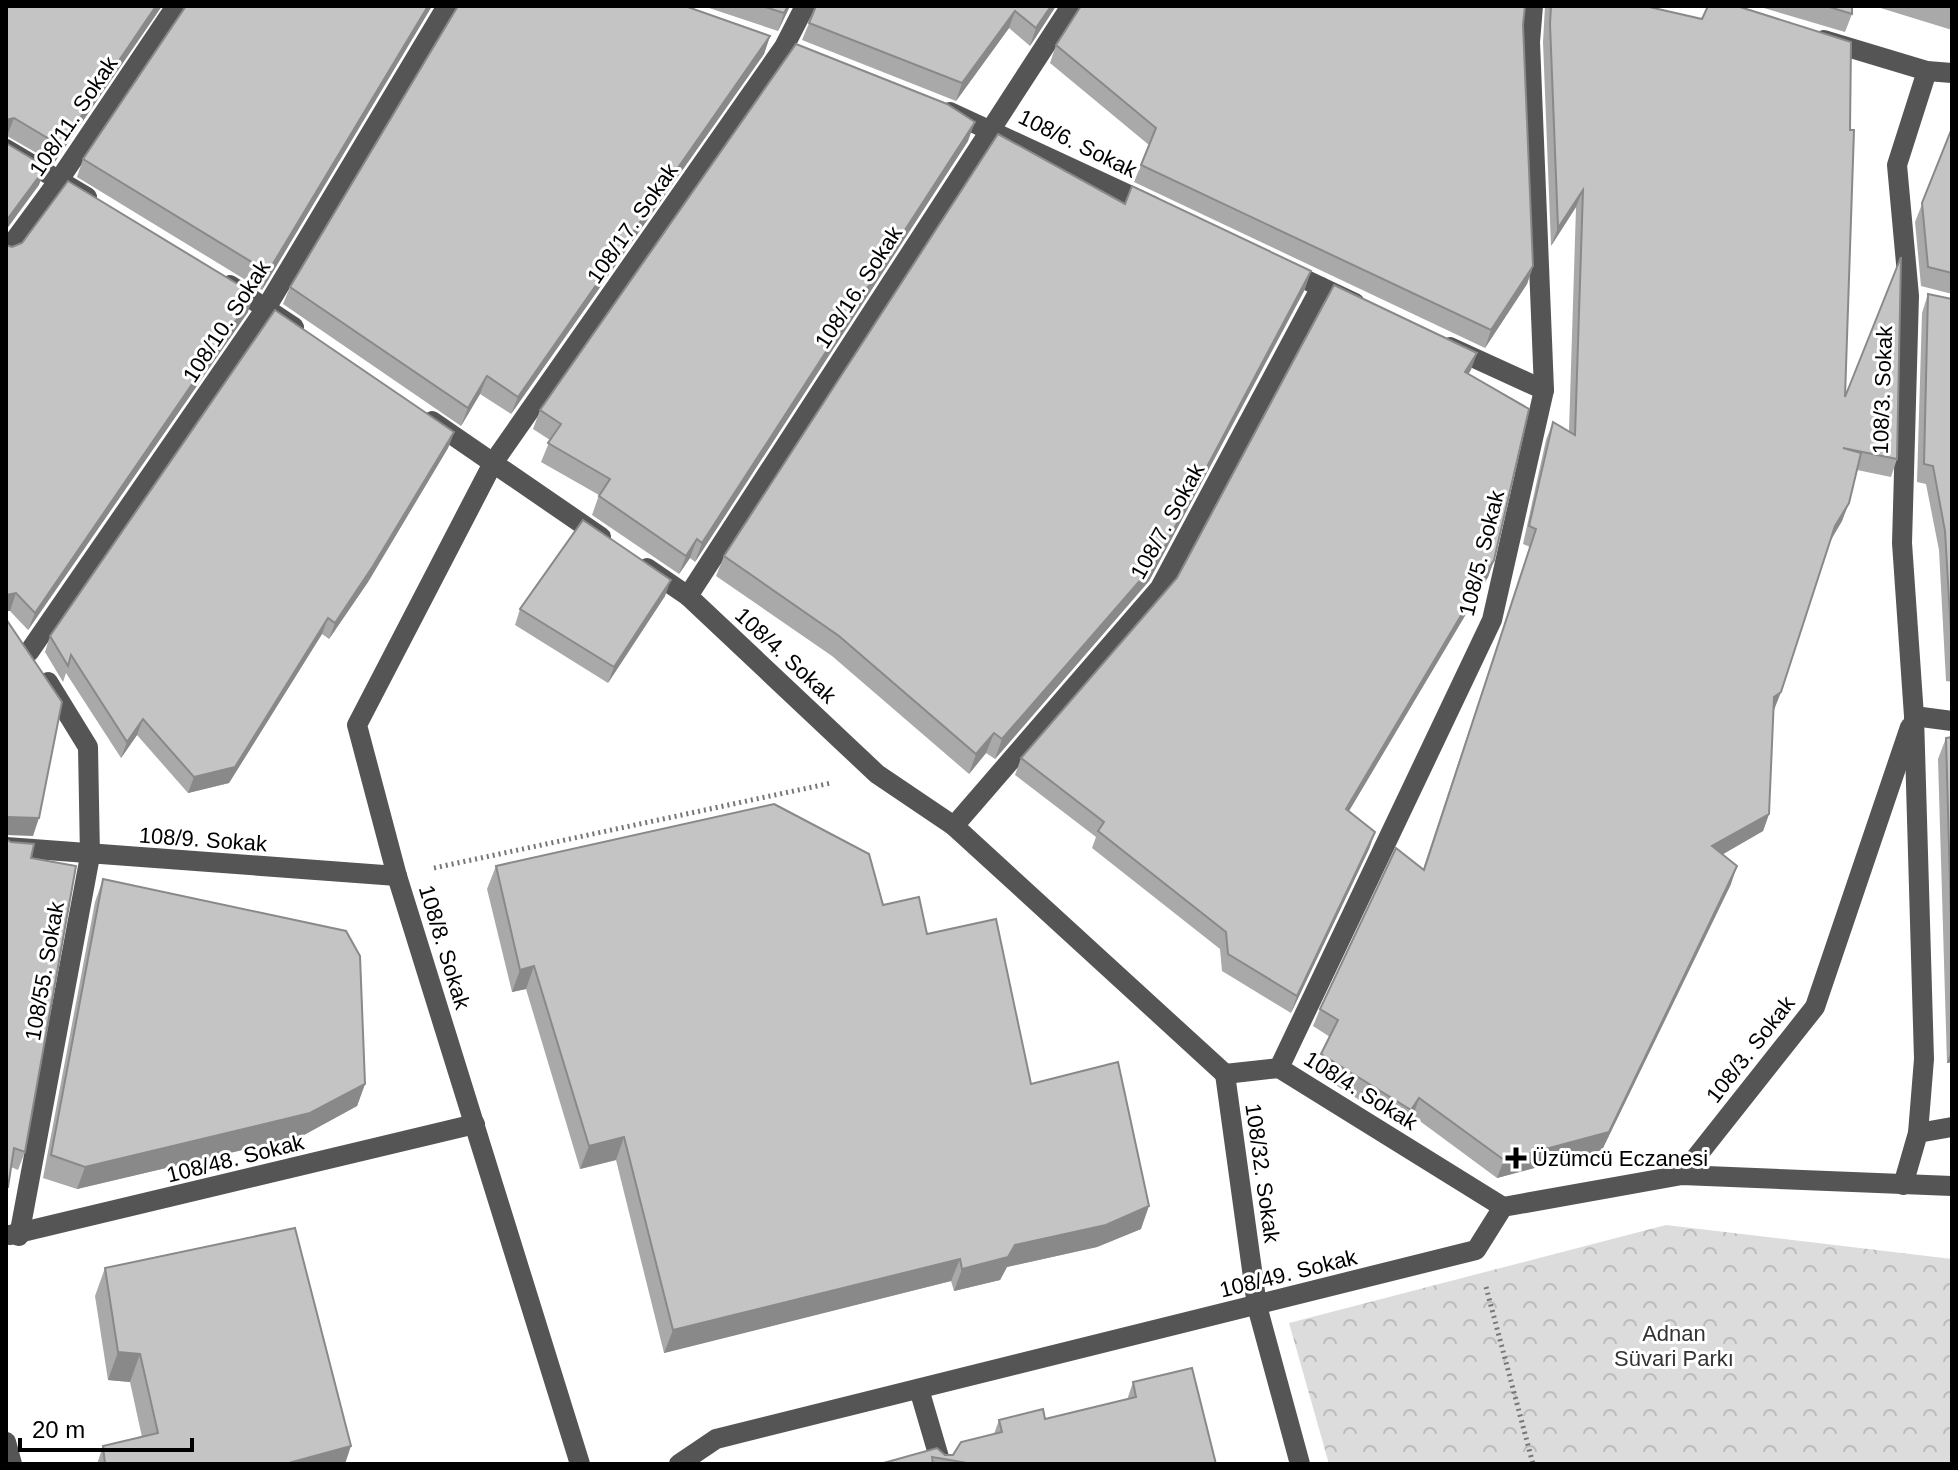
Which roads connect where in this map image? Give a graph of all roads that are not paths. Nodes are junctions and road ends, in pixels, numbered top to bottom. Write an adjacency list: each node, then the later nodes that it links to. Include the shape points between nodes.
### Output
1 (176, 6): 12 (street, 108/11. Sokak)
2 (447, 6): 19 (street, 108/10. Sokak)
3 (805, 6): 25 (street, 108/17. Sokak, via 784,47)
4 (1071, 6): 10 (street, 108/16. Sokak)
5 (1533, 6): 23 (street, 108/5. Sokak, via 1530,42)
6 (1805, 34): 7 (street)
7 (1927, 71): 8 (street); 29 (street, 108/3. Sokak, via 1897,165 1916,298 1902,543)
8 (1952, 73)
9 (931, 105): 10 (street, 108/6. Sokak)
10 (989, 128): 14 (street, 108/6. Sokak); 26 (street, 108/16. Sokak)
11 (6, 149): 12 (street)
12 (59, 180): 13 (street); 15 (street, 108/11. Sokak)
13 (111, 212)
14 (1177, 218)
15 (6, 252)
16 (1263, 259): 18 (street)
17 (215, 276): 19 (street)
18 (1321, 287): 20 (street); 31 (street, 108/7. Sokak, via 1160,588)
19 (266, 308): 22 (street); 28 (street, 108/10. Sokak)
20 (1377, 313)
21 (1432, 339): 23 (street)
22 (317, 343)
23 (1544, 390): 35 (street, 108/5. Sokak, via 1492,620)
24 (418, 412): 25 (street, 108/4. Sokak)
25 (493, 463): 26 (street, 108/4. Sokak); 34 (street, 108/8. Sokak, via 357,725)
26 (688, 596): 31 (street, 108/4. Sokak, via 877,774)
27 (14, 633): 28 (street, 108/55. Sokak)
28 (29, 652): 33 (street, 108/55. Sokak, via 88,747)
29 (1914, 716): 30 (street); 39 (street, 108/3. Sokak, via 1924,1059); 40 (street, 108/3. Sokak, via 1815,1007)
30 (1952, 721)
31 (954, 826): 36 (street, 108/4. Sokak)
32 (6, 847): 33 (street, 108/9. Sokak)
33 (90, 856): 34 (street, 108/9. Sokak); 44 (street, 108/55. Sokak)
34 (397, 876): 37 (street, 108/8. Sokak)
35 (1279, 1068): 36 (street, 108/4. Sokak); 43 (street, 108/4. Sokak)
36 (1225, 1074): 45 (street, 108/32. Sokak)
37 (475, 1124): 44 (street, 108/48. Sokak); 49 (street, 108/8. Sokak)
38 (1952, 1127): 39 (street)
39 (1918, 1133): 41 (street, 108/3. Sokak)
40 (1682, 1175): 41 (street); 43 (street)
41 (1903, 1185): 42 (street)
42 (1952, 1186)
43 (1503, 1207): 45 (street, 108/49. Sokak, via 1476,1250)
44 (13, 1236)
45 (1257, 1306): 46 (street, 108/49. Sokak); 52 (street, 108/32. Sokak)
46 (919, 1389): 50 (street, 108/49. Sokak, via 716,1439); 51 (street)
47 (6, 1442): 48 (street)
48 (12, 1464)
49 (580, 1464)
50 (679, 1464)
51 (941, 1464)
52 (1300, 1464)

